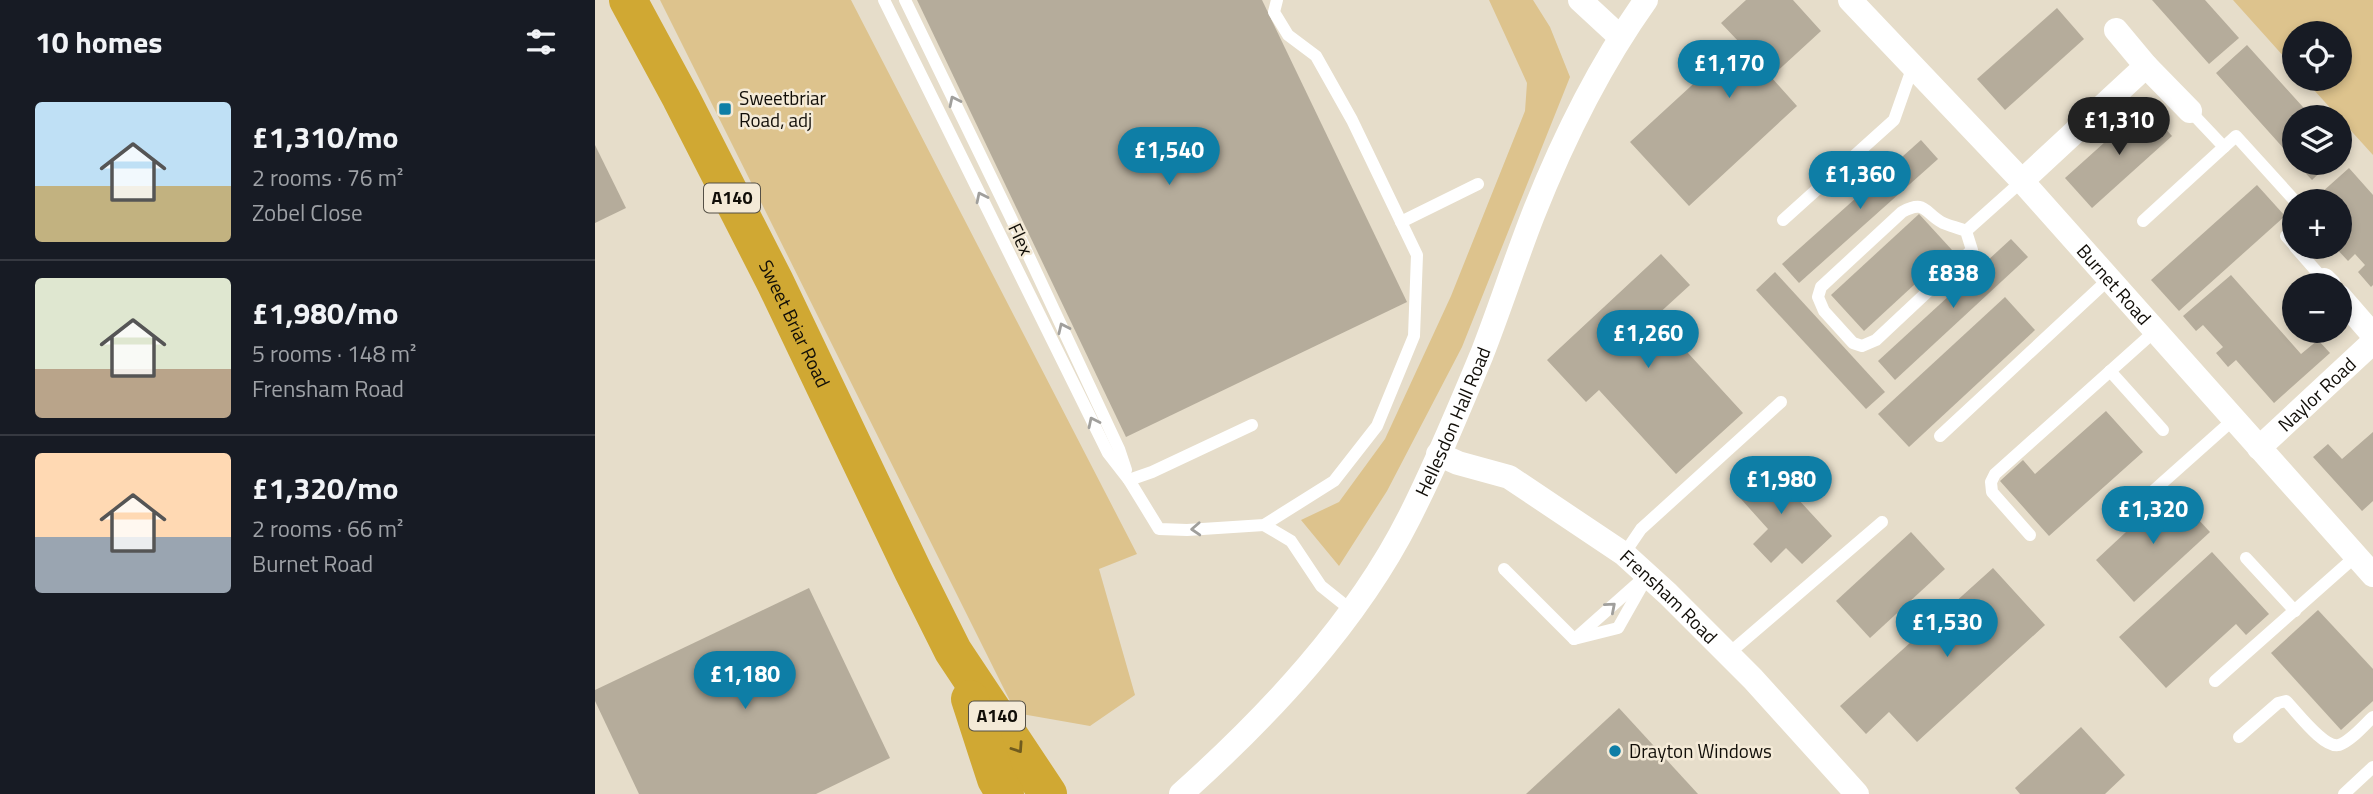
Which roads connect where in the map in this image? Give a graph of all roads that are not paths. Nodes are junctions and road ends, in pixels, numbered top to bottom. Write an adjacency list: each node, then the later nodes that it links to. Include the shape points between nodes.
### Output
1 (628, 0): 49 (highway, Sweet Briar Road / A140, via 775,282)
2 (884, 0): 36 (lane, one-way to 2, via 1108,453)
3 (905, 0): 36 (lane, Flex, one-way to 3, via 1119,449)
4 (1277, 0): 19 (lane, via 1274,12 1288,36 1316,56)
5 (1580, 0): 9 (street)
6 (1646, 0): 9 (street, Hellesdon Hall Road)
7 (1850, 0): 10 (street, Burnet Road)
8 (2116, 30): 11 (street)
9 (1620, 37): 35 (street, Hellesdon Hall Road, via 1563,144)
10 (1913, 66): 14 (street, Burnet Road); 17 (lane, via 1894,120)
11 (2147, 66): 12 (street); 14 (street)
12 (2190, 111): 13 (lane)
13 (2224, 147): 16 (lane, via 2236,136); 18 (lane)
14 (2022, 181): 20 (lane); 23 (street, Burnet Road)
15 (1478, 184): 19 (lane)
16 (2284, 189)
17 (1783, 220)
18 (2143, 221)
19 (1401, 222): 39 (lane, via 1417,255 1414,336 1377,426 1334,481)
20 (1966, 231): 20 (lane, via 1972,250 1876,340 1862,346 1853,343 1824,311 1818,297 1821,287 1902,212 1914,206 1924,208)
21 (2306, 259): 22 (lane)
22 (2319, 273)
23 (2109, 279): 25 (street, Burnet Road); 33 (lane)
24 (2352, 311): 26 (street)
25 (2155, 331): 28 (lane); 30 (street, Burnet Road)
26 (2373, 335)
27 (2373, 342): 34 (street, Naylor Road)
28 (2110, 371): 32 (lane); 40 (lane, via 1991,482 1992,492)
29 (1781, 402): 41 (lane, via 1641,529)
30 (2234, 419): 34 (street, Burnet Road); 37 (lane)
31 (1252, 425): 36 (lane)
32 (2163, 430)
33 (1940, 436)
34 (2259, 448): 43 (street, Burnet Road)
35 (1438, 454): 41 (street, Frensham Road, via 1509,477); 46 (street, Hellesdon Hall Road, via 1408,519)
36 (1129, 480): 39 (lane, one-way to 36, via 1159,529)
37 (2124, 517)
38 (1882, 522): 50 (lane)
39 (1264, 525): 46 (lane, via 1291,541 1321,586)
40 (2030, 535)
41 (1624, 554): 45 (street, Frensham Road)
42 (2246, 558): 47 (lane)
43 (2365, 566): 47 (lane)
44 (1504, 569): 48 (lane)
45 (1648, 575): 48 (lane, one-way to 45); 48 (lane, via 1618,628); 50 (street, Frensham Road)
46 (1351, 610): 57 (street, Hellesdon Hall Road, via 1271,708)
47 (2295, 611): 51 (lane)
48 (1574, 639)
49 (953, 651): 55 (highway, Sweet Briar Road / A140); 56 (highway, Sweet Briar Road / A140, one-way to 56)
50 (1727, 655): 58 (street, Frensham Road)
51 (2215, 681)
52 (2373, 717): 53 (lane, via 2337,746 2327,744 2286,701)
53 (2239, 737)
54 (2373, 767): 59 (lane)
55 (1005, 794)
56 (1048, 794)
57 (1181, 794)
58 (1857, 794)
59 (2344, 794)

